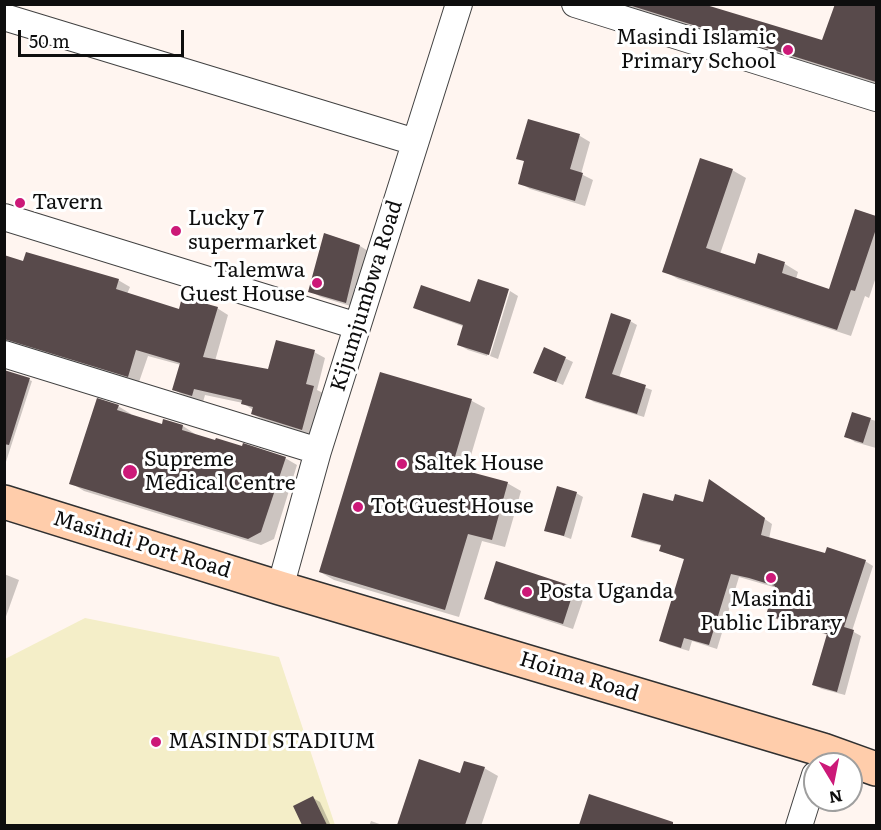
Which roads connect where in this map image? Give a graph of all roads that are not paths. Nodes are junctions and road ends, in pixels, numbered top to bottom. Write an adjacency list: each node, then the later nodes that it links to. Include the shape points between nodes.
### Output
1 (459, 4): 5 (street, Kijumjumbwa Road)
2 (574, 4): 4 (street)
3 (4, 17): 5 (street)
4 (876, 98)
5 (415, 142): 7 (street, Kijumjumbwa Road)
6 (4, 217): 7 (street)
7 (357, 326): 9 (street, Kijumjumbwa Road)
8 (4, 354): 9 (street)
9 (318, 451): 11 (street, Kijumjumbwa Road)
10 (4, 502): 11 (main road, Masindi Port Road)
11 (280, 588): 12 (main road, Hoima Road)
12 (803, 758)

